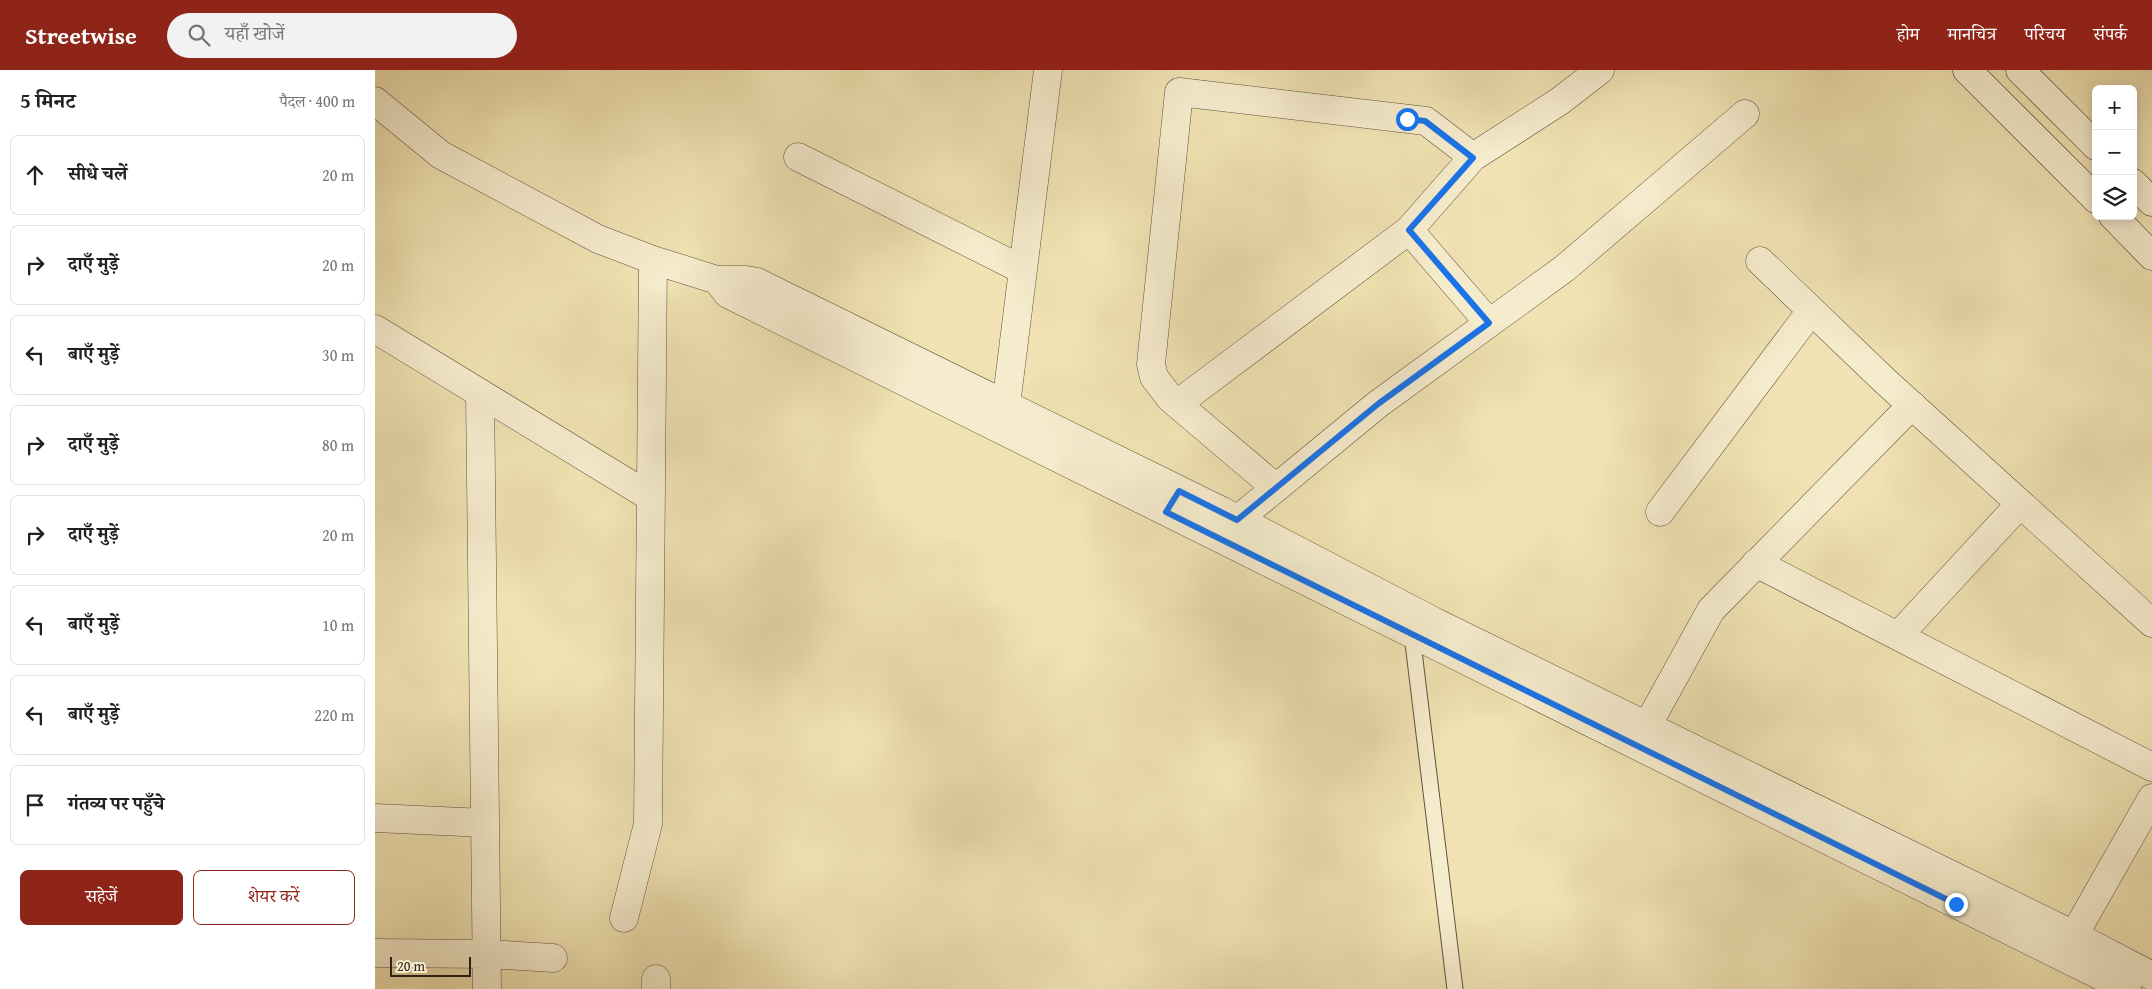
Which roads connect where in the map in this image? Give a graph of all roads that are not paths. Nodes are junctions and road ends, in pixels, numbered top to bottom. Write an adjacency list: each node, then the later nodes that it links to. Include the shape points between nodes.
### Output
1 (1048, 70): 18 (street)
2 (1600, 70): 9 (street, via 1560,101)
3 (1967, 70): 11 (street)
4 (2020, 70): 7 (street)
5 (375, 101): 16 (street, via 441,155 598,239)
6 (1745, 114): 21 (street, via 1572,262)
7 (2092, 142)
8 (798, 157): 18 (street)
9 (1473, 158): 14 (street); 24 (street, via 1425,121 1179,92 1151,364 1160,388)
10 (2137, 187): 12 (street)
11 (2092, 195)
12 (2152, 202)
13 (2117, 220): 15 (street)
14 (1409, 230): 21 (street); 24 (street)
15 (2152, 256)
16 (653, 260): 19 (street); 28 (street)
17 (1760, 262): 20 (street)
18 (1023, 270): 25 (street)
19 (717, 280): 25 (street, via 757,282); 29 (street, via 728,294)
20 (1811, 311): 26 (street); 31 (street)
21 (1489, 323): 27 (street, via 1378,404)
22 (375, 329): 23 (street)
23 (480, 393): 28 (street); 41 (street)
24 (1177, 404): 27 (street)
25 (1006, 405): 29 (street)
26 (1912, 405): 30 (street); 33 (street)
27 (1276, 488): 32 (street)
28 (649, 496): 42 (street, via 648,824)
29 (1173, 502): 32 (street); 35 (street)
30 (2020, 504): 34 (street); 36 (street)
31 (1660, 512)
32 (1237, 520): 37 (street)
33 (1756, 563): 36 (street); 37 (street, via 1705,618)
34 (2152, 623)
35 (1412, 635): 49 (lane); 50 (street)
36 (1898, 636): 38 (street)
37 (1647, 726): 43 (street)
38 (2152, 766)
39 (2152, 798): 43 (street)
40 (375, 818): 41 (street)
41 (485, 823): 45 (street)
42 (624, 918)
43 (2074, 935): 47 (street)
44 (375, 953): 45 (street)
45 (488, 954): 46 (street); 48 (street)
46 (553, 958)
47 (2152, 976)
48 (487, 989)
49 (1455, 989)
50 (2127, 989)

